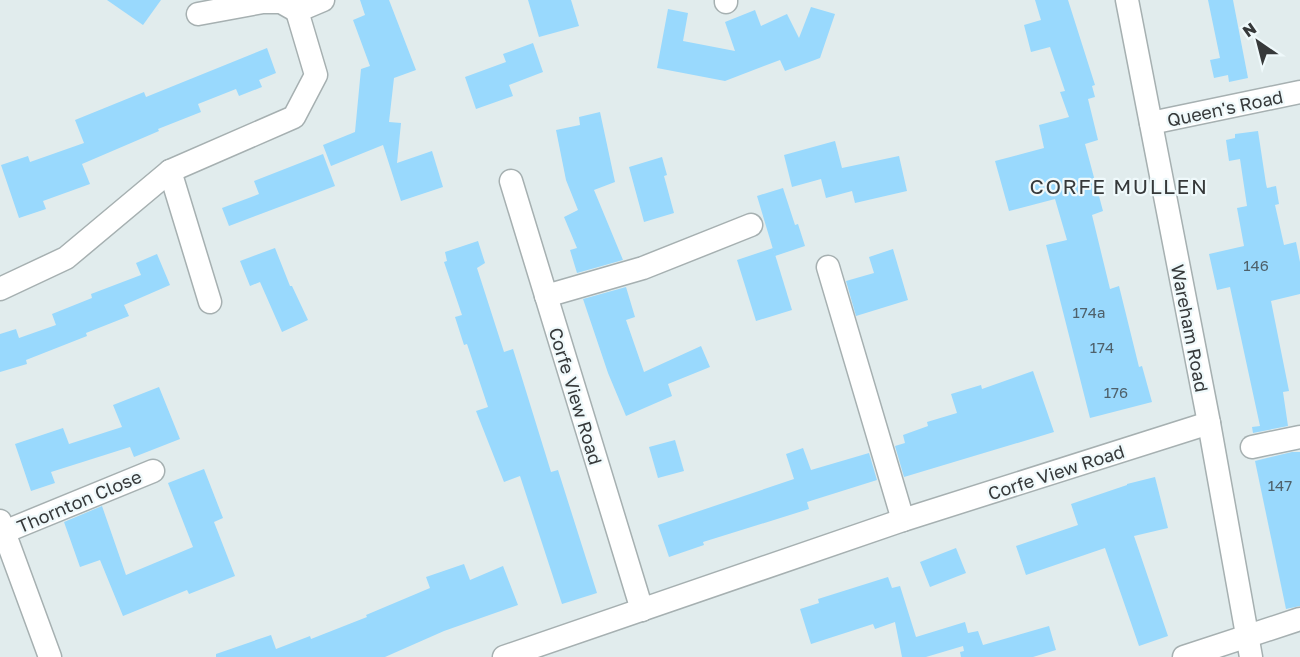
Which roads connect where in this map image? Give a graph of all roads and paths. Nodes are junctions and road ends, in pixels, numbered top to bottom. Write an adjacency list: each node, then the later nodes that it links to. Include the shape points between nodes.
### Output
1 (323, 0): 3 (street)
2 (1127, 0): 6 (street, Wareham Road)
3 (297, 11): 4 (street, via 281,2 263,2); 7 (street, via 316,75 294,117)
4 (198, 14)
5 (1300, 92): 6 (street, Queen's Road)
6 (1150, 123): 14 (street, Wareham Road)
7 (170, 171): 11 (street, via 66,258); 13 (street)
8 (511, 181): 12 (street, Corfe View Road)
9 (751, 225): 12 (street, via 643,268)
10 (828, 267): 18 (street)
11 (0, 289)
12 (546, 296): 20 (street, Corfe View Road)
13 (210, 302)
14 (1209, 423): 18 (street, Corfe View Road); 22 (street, Wareham Road)
15 (1300, 437): 16 (street)
16 (1252, 447)
17 (153, 471): 19 (street, Thornton Close)
18 (903, 520): 20 (street, Corfe View Road)
19 (2, 526): 23 (street)
20 (642, 610): 24 (street, Corfe View Road)
21 (1300, 619): 22 (street)
22 (1250, 647): 25 (street)
23 (50, 657)
24 (504, 657)
25 (1184, 657)

